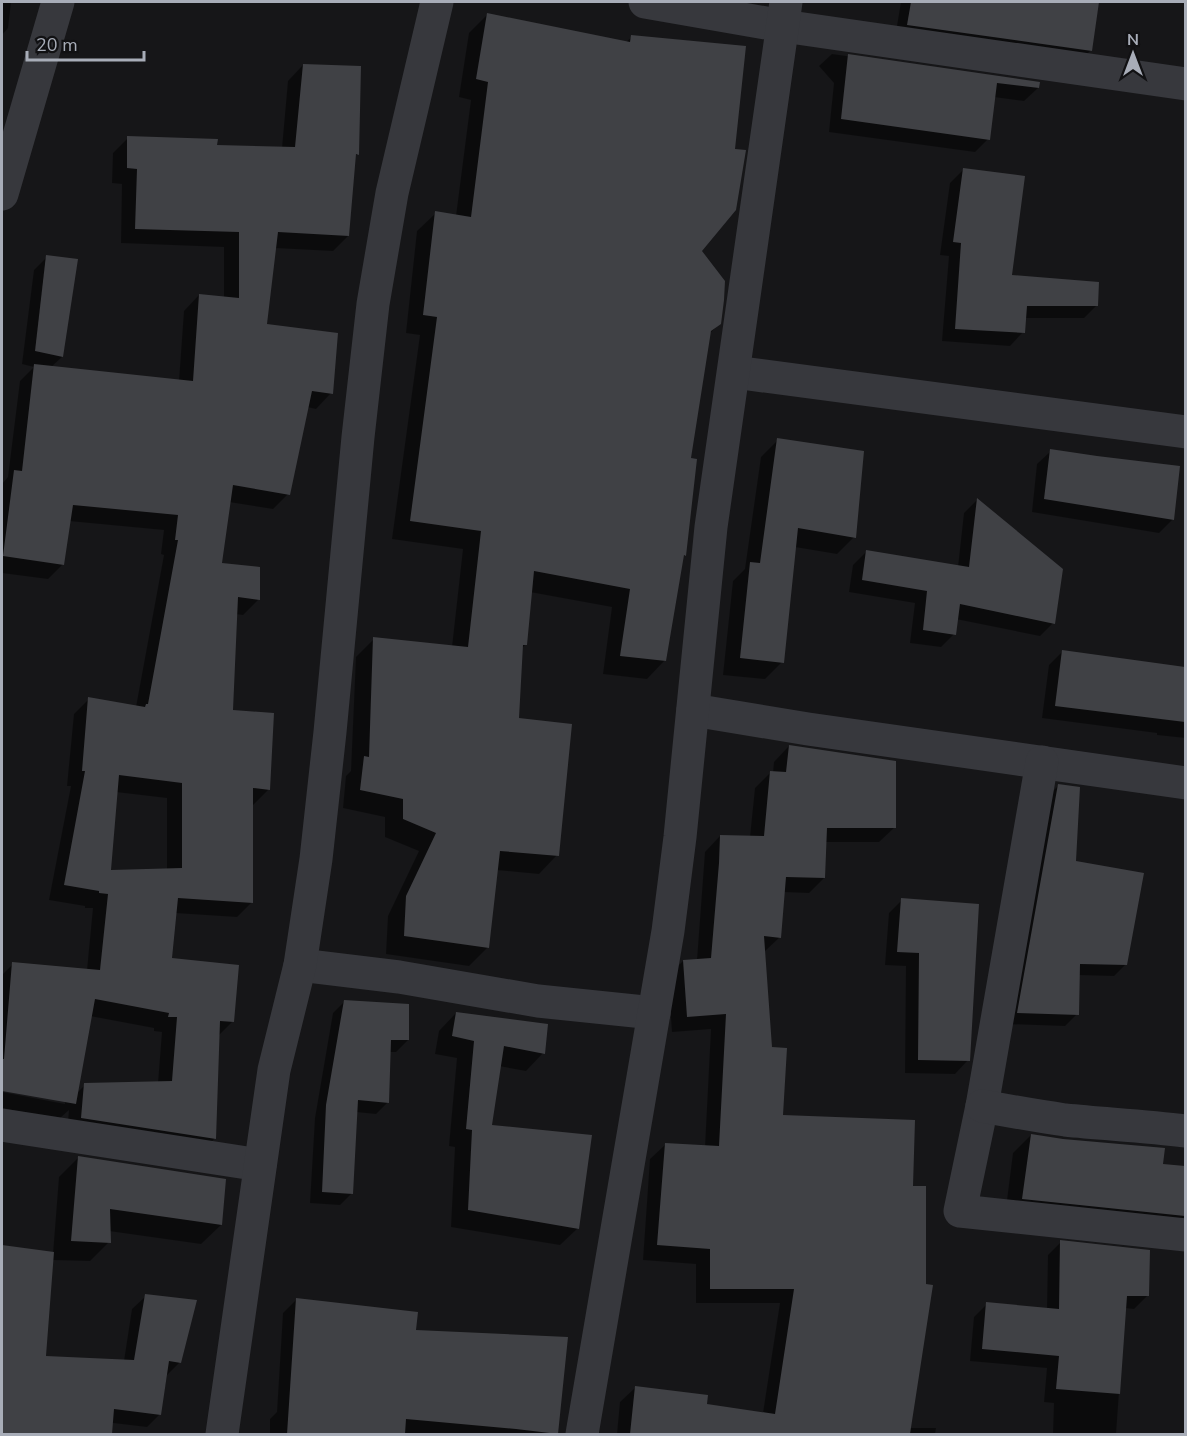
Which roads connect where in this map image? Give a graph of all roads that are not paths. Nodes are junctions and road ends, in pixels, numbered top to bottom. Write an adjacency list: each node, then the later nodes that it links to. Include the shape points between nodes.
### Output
1 (58, 2): 6 (street)
2 (437, 2): 12 (street, via 392,193 374,304 316,860)
3 (645, 2): 4 (street)
4 (784, 14): 5 (street); 7 (street)
5 (1185, 84)
6 (2, 194)
7 (734, 372): 8 (street); 9 (street, via 711,526)
8 (1185, 432)
9 (693, 710): 10 (street); 13 (street, via 668,931)
10 (1042, 762): 11 (street); 14 (street)
11 (1185, 783)
12 (300, 965): 13 (street, via 538,1001); 17 (street, via 274,1070)
13 (654, 1013): 20 (street)
14 (982, 1106): 16 (street, via 1067,1120); 18 (street, via 960,1211)
15 (2, 1125): 17 (street)
16 (1185, 1131)
17 (260, 1164): 19 (street)
18 (1185, 1235)
19 (222, 1434)
20 (582, 1434)

